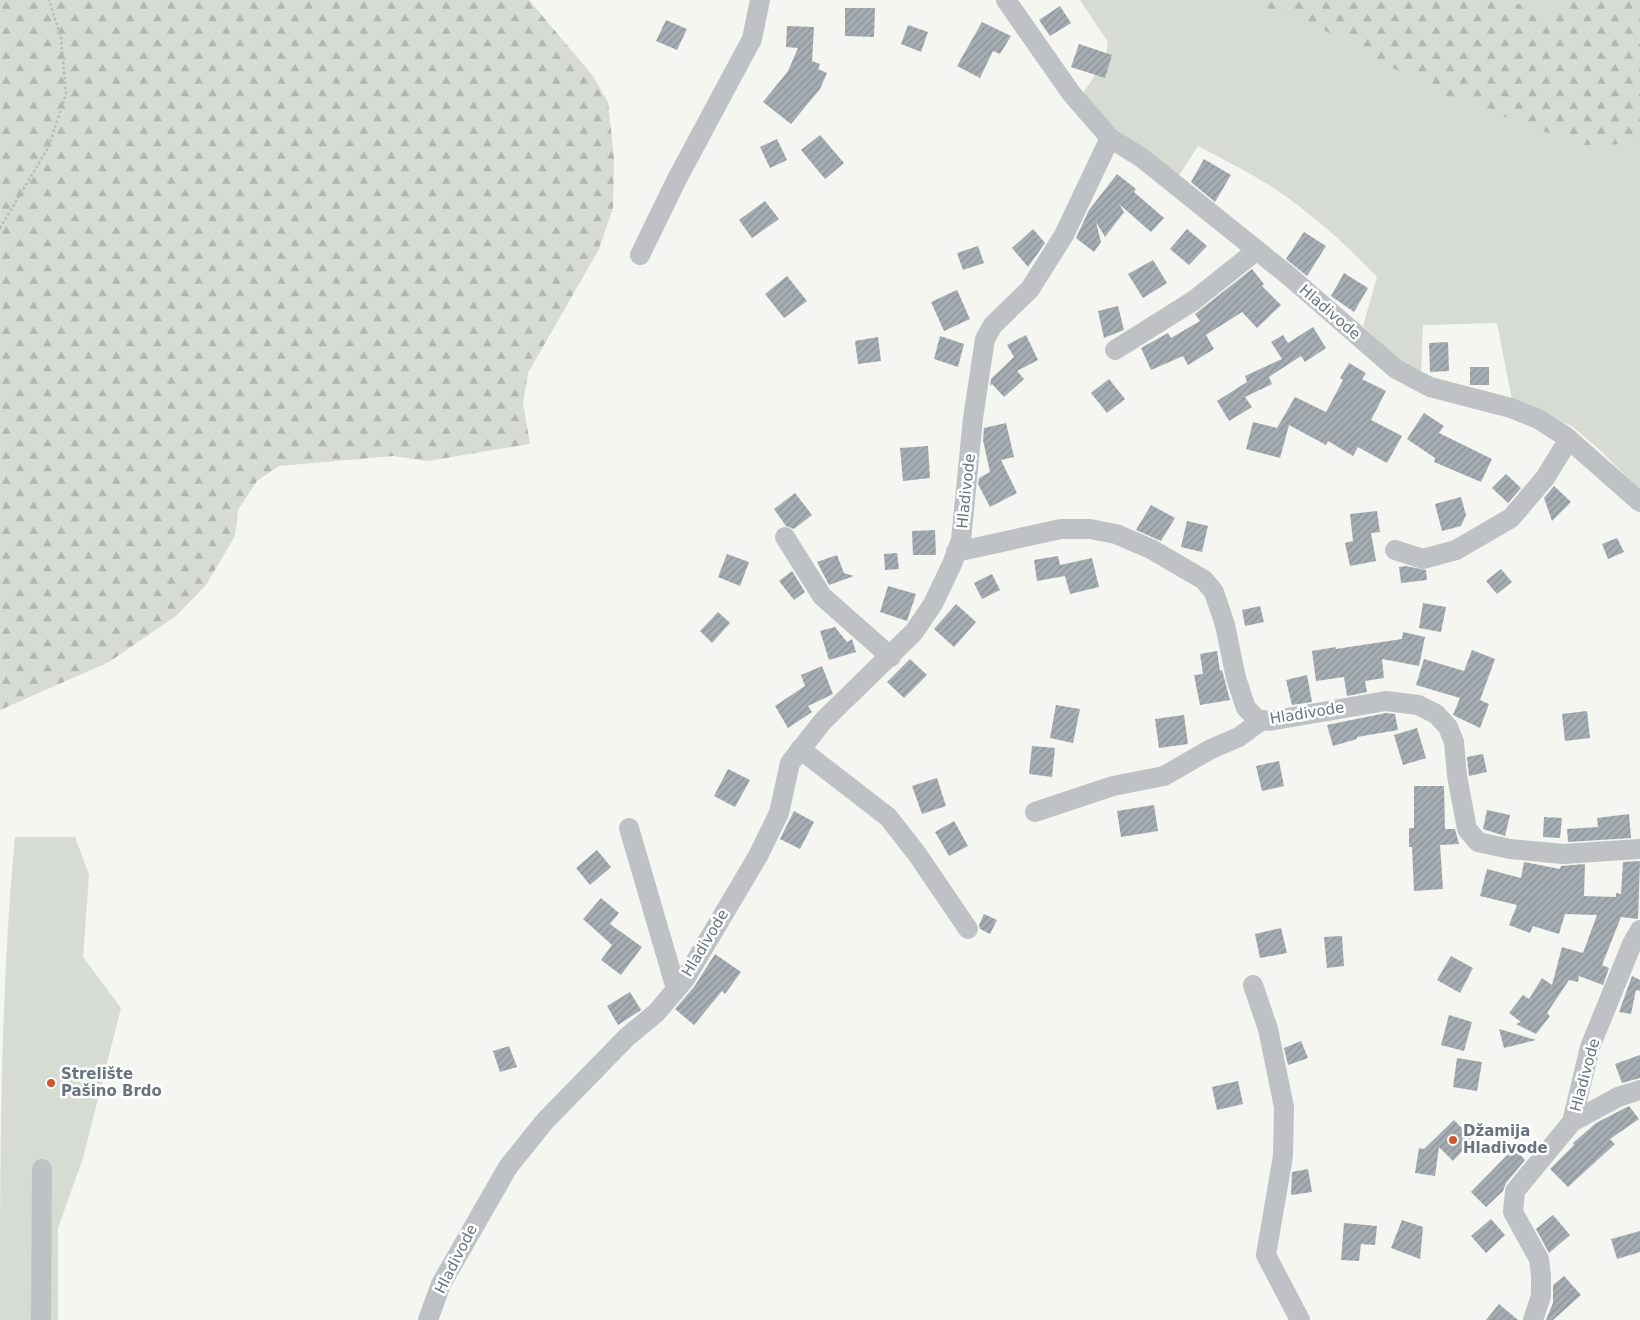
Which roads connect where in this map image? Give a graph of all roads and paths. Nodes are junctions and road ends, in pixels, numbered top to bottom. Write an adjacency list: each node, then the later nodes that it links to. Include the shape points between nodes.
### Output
1 (49, 0): 5 (path, via 61,38 66,94 48,148)
2 (760, 0): 7 (street, via 752,39 676,179)
3 (1006, 0): 4 (street, Hladivode, via 1071,93)
4 (1110, 138): 6 (street, Hladivode, via 1142,158); 13 (street, Hladivode, via 1064,235 1030,289 993,325 985,339 973,418 961,540)
5 (0, 228)
6 (1256, 251): 8 (street, via 1193,301); 9 (street, Hladivode, via 1396,369 1430,387 1511,408 1538,419)
7 (640, 255)
8 (1116, 350)
9 (1569, 439): 10 (street, Hladivode); 12 (street, via 1545,478 1511,518 1456,550 1423,559)
10 (1640, 502)
11 (785, 537): 14 (street, via 822,596)
12 (1395, 550)
13 (956, 552): 14 (street, Hladivode, via 932,604 914,632); 15 (street, Hladivode, via 1061,529 1090,529 1116,534 1151,549 1204,580 1214,592 1226,625 1236,678 1246,708)
14 (891, 657): 16 (street, Hladivode, via 822,721)
15 (1262, 720): 17 (street, via 1240,737 1211,749 1164,776 1113,786); 19 (street, Hladivode, via 1270,722 1386,701 1418,705 1436,714 1448,727 1454,742 1467,829 1478,842 1563,854)
16 (800, 749): 20 (street, via 888,818); 23 (street, Hladivode, via 790,763 779,813 758,856)
17 (1035, 812)
18 (629, 828): 23 (street)
19 (1640, 849)
20 (968, 929)
21 (1640, 930): 25 (street, Hladivode, via 1590,1047)
22 (1253, 984): 29 (street, via 1268,1029 1284,1107 1283,1156 1266,1255)
23 (676, 989): 28 (street, Hladivode, via 656,1013 627,1037 545,1121 508,1167 441,1284)
24 (1640, 1090): 25 (street, via 1618,1097)
25 (1572, 1122): 30 (street, Hladivode, via 1515,1191 1513,1212 1539,1260 1540,1296)
26 (42, 1169): 27 (street)
27 (41, 1320)
28 (428, 1320)
29 (1300, 1320)
30 (1533, 1320)

